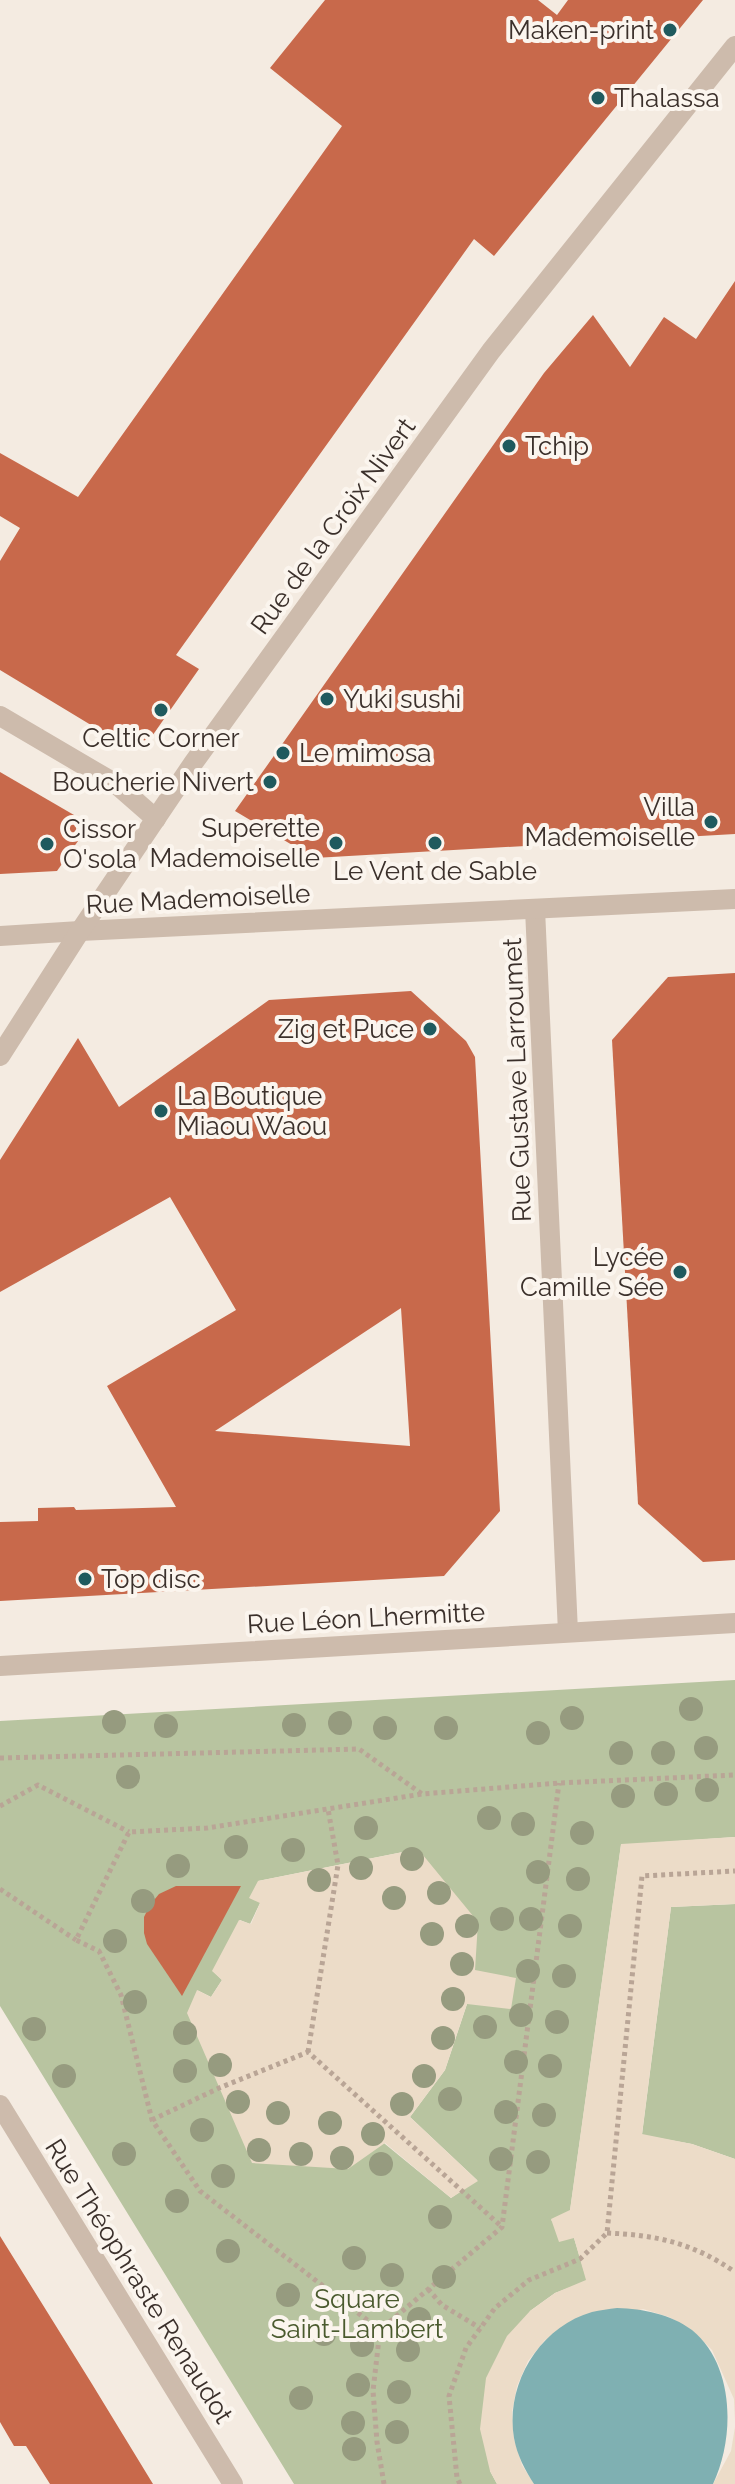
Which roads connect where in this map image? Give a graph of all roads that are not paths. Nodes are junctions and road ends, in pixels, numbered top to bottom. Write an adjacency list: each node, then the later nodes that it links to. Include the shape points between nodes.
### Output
1 (735, 46): 3 (street, Rue de la Croix Nivert, via 491,351)
2 (0, 716): 3 (street, via 116,784)
3 (156, 819): 6 (street, Rue de la Croix Nivert)
4 (735, 899): 5 (street, Rue Mademoiselle)
5 (535, 909): 6 (street, Rue Mademoiselle); 10 (street, Rue Gustave Larroumet)
6 (80, 931): 7 (street, Rue Mademoiselle); 8 (street, Rue de la Croix Nivert)
7 (0, 936)
8 (0, 1056)
9 (735, 1623): 10 (street, Rue Léon Lhermitte)
10 (568, 1632): 11 (street, Rue Léon Lhermitte)
11 (0, 1666)
12 (0, 2105): 13 (street, Rue Théophraste Renaudot)
13 (233, 2484)

